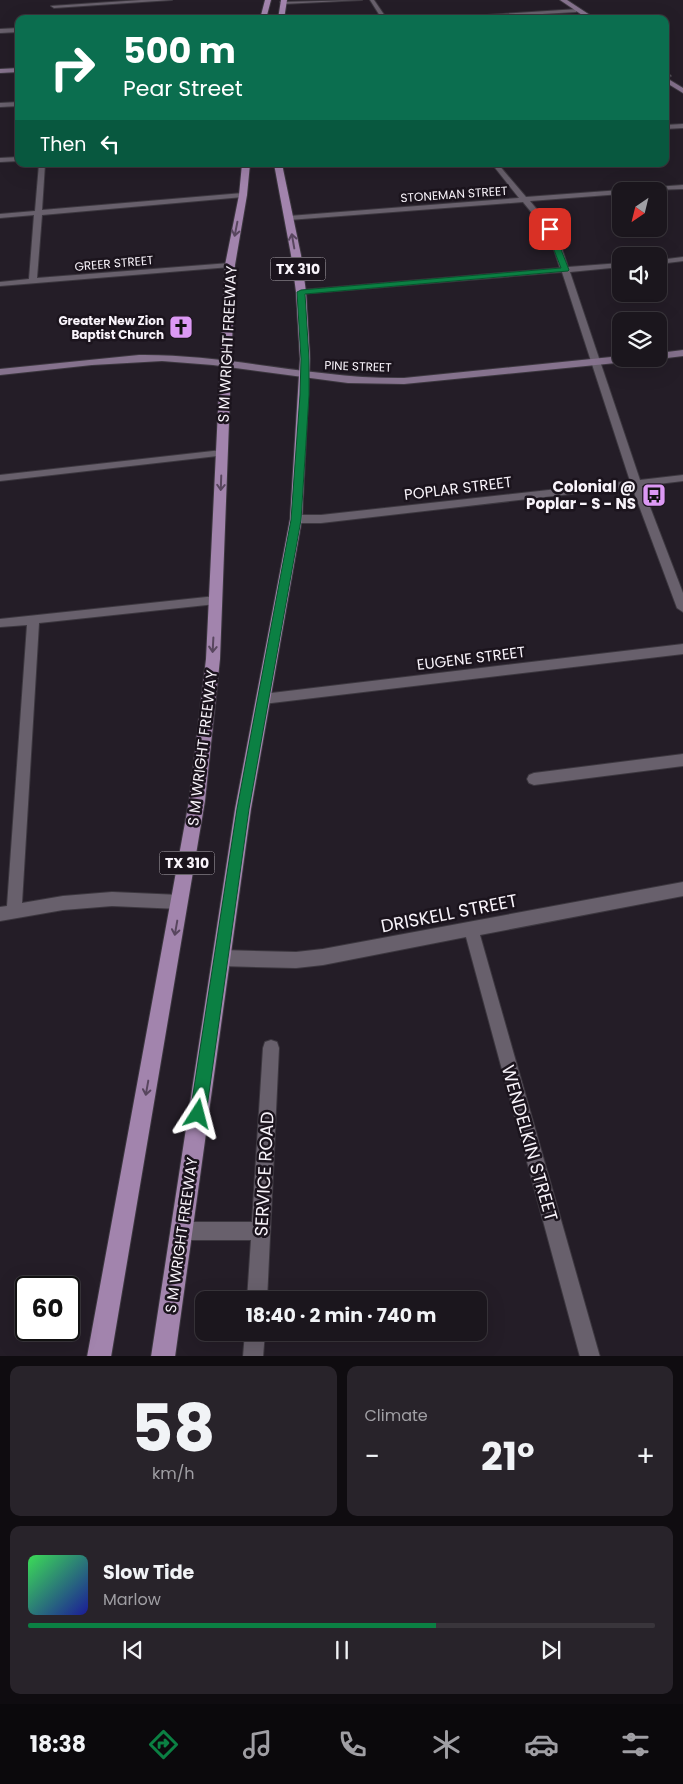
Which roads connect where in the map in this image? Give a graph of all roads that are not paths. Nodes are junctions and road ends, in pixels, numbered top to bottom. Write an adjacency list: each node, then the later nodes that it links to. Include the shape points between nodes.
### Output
1 (170, 0): 7 (street)
2 (268, 0): 9 (main road)
3 (360, 0): 6 (street)
4 (372, 0): 11 (street)
5 (563, 0): 8 (street)
6 (284, 1): 10 (main road)
7 (54, 6)
8 (576, 10): 12 (street); 13 (street); 14 (street)
9 (264, 15)
10 (282, 15)
11 (382, 15)
12 (493, 15)
13 (577, 15)
14 (585, 15)
15 (15, 30): 16 (street)
16 (0, 31)
17 (15, 66): 18 (street)
18 (0, 67)
19 (15, 70): 20 (street)
20 (0, 71)
21 (669, 79): 22 (street)
22 (683, 91)
23 (15, 104): 24 (street)
24 (0, 105)
25 (683, 126): 26 (street)
26 (669, 127)
27 (15, 159): 28 (street)
28 (0, 160)
29 (42, 167): 38 (street)
30 (246, 167): 36 (main road, S M WRIGHT FREEWAY / TX 310)
31 (279, 167): 40 (main road, S M WRIGHT FREEWAY / TX 310)
32 (498, 167): 37 (street)
33 (683, 187): 34 (street)
34 (668, 188)
35 (612, 193): 37 (street, STONEMAN STREET)
36 (243, 195): 38 (street); 43 (main road, S M WRIGHT FREEWAY / TX 310, one-way to 43)
37 (525, 200): 40 (street, STONEMAN STREET); 45 (street, via 553,234)
38 (38, 213): 39 (street); 46 (street)
39 (0, 216)
40 (289, 218): 48 (main road, S M WRIGHT FREEWAY / TX 310, one-way to 40)
41 (683, 259): 42 (street)
42 (667, 261)
43 (230, 265): 46 (street, GREER STREET); 53 (main road, S M WRIGHT FREEWAY / TX 310)
44 (612, 266): 45 (street)
45 (566, 270): 48 (street); 52 (street)
46 (33, 281): 47 (street, GREER STREET)
47 (0, 284)
48 (301, 292): 55 (main road, S M WRIGHT FREEWAY / TX 310)
49 (683, 353): 50 (street)
50 (667, 355)
51 (612, 360): 52 (street, PINE STREET)
52 (595, 362): 55 (street, PINE STREET, via 404,381 349,382); 59 (street)
53 (226, 364): 54 (street, PINE STREET, via 150,358); 55 (street, PINE STREET); 56 (main road, S M WRIGHT FREEWAY / TX 310)
54 (0, 372)
55 (304, 376): 60 (main road, S M WRIGHT FREEWAY / TX 310)
56 (222, 453): 57 (street); 61 (main road, S M WRIGHT FREEWAY / TX 310, one-way to 61)
57 (0, 478)
58 (683, 478): 59 (street, POPLAR STREET)
59 (636, 483): 60 (street, POPLAR STREET); 62 (street)
60 (296, 520): 66 (main road, S M WRIGHT FREEWAY / TX 310)
61 (216, 600): 63 (street); 70 (main road, S M WRIGHT FREEWAY / TX 310, one-way to 70, via 213,659 197,800)
62 (683, 608)
63 (34, 619): 64 (street); 71 (street)
64 (0, 623)
65 (683, 649): 66 (street, EUGENE STREET)
66 (263, 699): 73 (main road, S M WRIGHT FREEWAY / TX 310, via 243,809)
67 (683, 760): 68 (street)
68 (534, 779)
69 (683, 889): 72 (street, DRISKELL STREET)
70 (180, 902): 71 (street, via 112,899); 79 (main road, S M WRIGHT FREEWAY / TX 310, one-way to 79)
71 (7, 912)
72 (471, 929): 73 (street, DRISKELL STREET, via 323,957 296,960); 82 (street, WENDELKIN STREET)
73 (222, 958): 75 (main road, S M WRIGHT FREEWAY / TX 310)
74 (271, 1048): 76 (street, SERVICE ROAD)
75 (181, 1231): 76 (street); 80 (main road, S M WRIGHT FREEWAY / TX 310)
76 (262, 1231): 77 (street, SERVICE ROAD)
77 (258, 1291)
78 (254, 1341): 81 (street)
79 (99, 1356)
80 (163, 1356)
81 (253, 1356)
82 (590, 1356)

